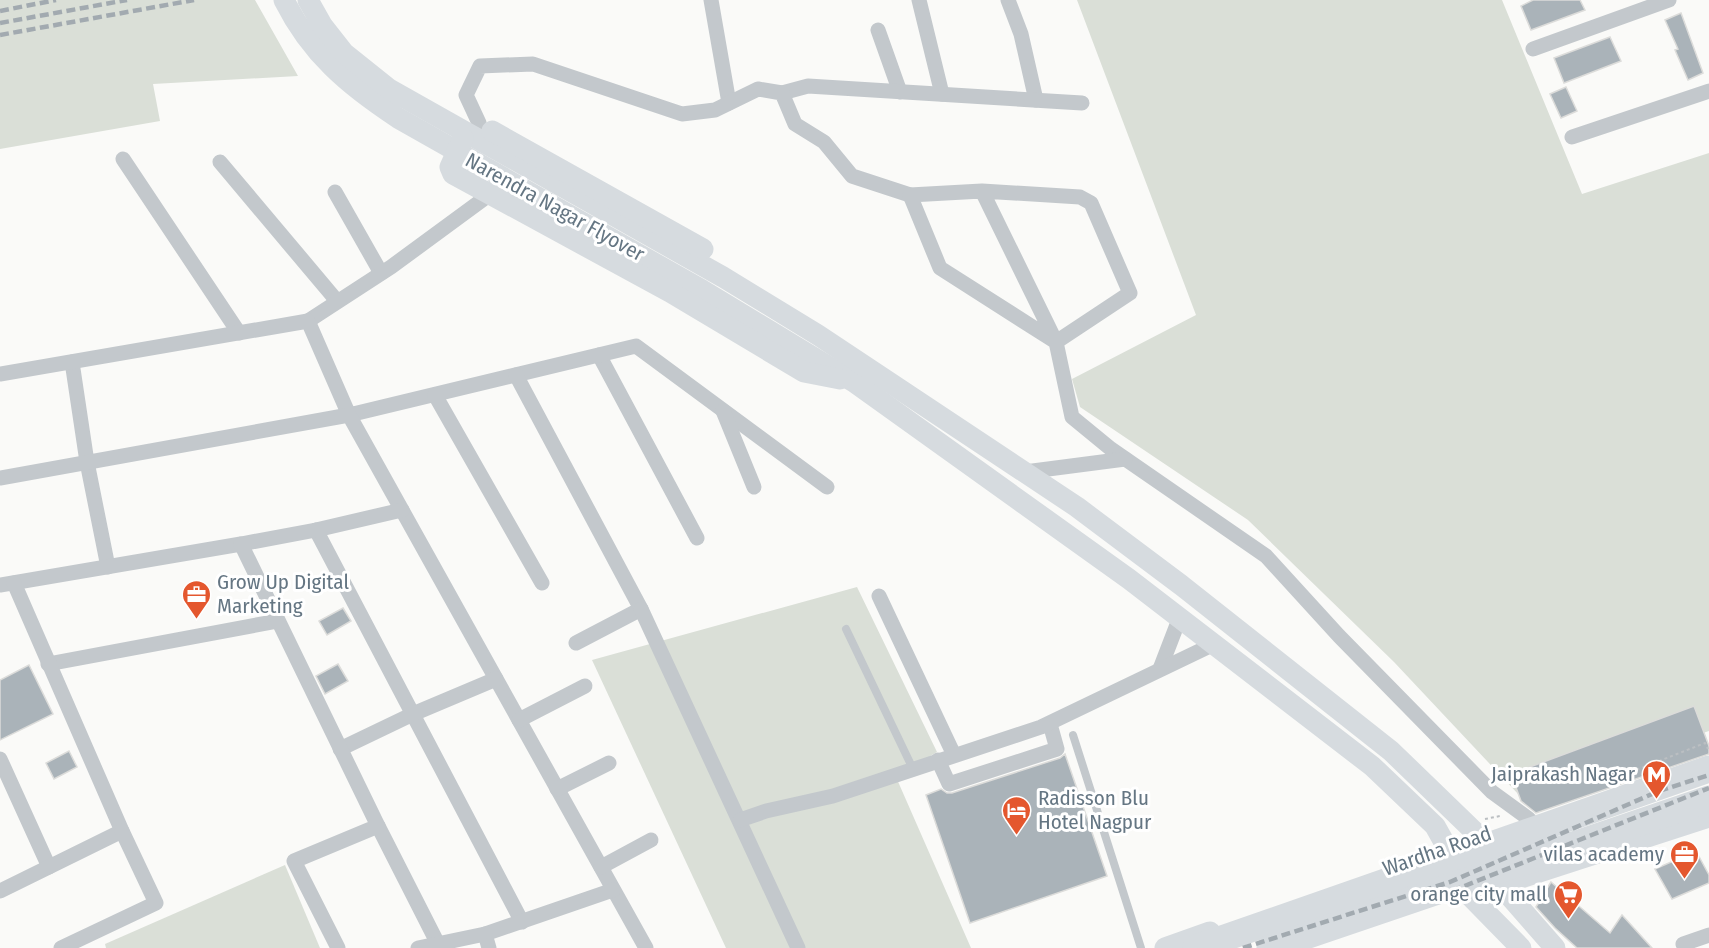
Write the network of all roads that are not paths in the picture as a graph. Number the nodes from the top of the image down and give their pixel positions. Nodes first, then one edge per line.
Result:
1 (284, 0) edge
2 (308, 0) edge
3 (711, 0) edge
4 (918, 0) edge
5 (1008, 0) edge
6 (1669, 0) edge
7 (878, 30) dead end
8 (1533, 49) dead end
9 (1709, 91) edge
10 (900, 92) junction
11 (782, 93) junction
12 (942, 94) junction
13 (1036, 100) junction
14 (729, 103) junction
15 (1082, 103) dead end
16 (478, 123) junction
17 (1572, 137) dead end
18 (123, 159) dead end
19 (220, 162) dead end
20 (982, 191) junction
21 (334, 192) dead end
22 (489, 195) junction
23 (910, 195) junction
24 (381, 273) junction
25 (337, 301) junction
26 (308, 321) junction
27 (239, 333) junction
28 (1056, 342) junction
29 (599, 355) junction
30 (854, 359) junction
31 (72, 362) junction
32 (0, 374) edge
33 (516, 375) junction
34 (854, 382) junction
35 (435, 394) junction
36 (723, 411) junction
37 (349, 415) junction
38 (1125, 459) junction
39 (87, 462) junction
40 (1025, 472) junction
41 (0, 478) edge
42 (754, 487) dead end
43 (827, 487) dead end
44 (402, 510) junction
45 (316, 530) junction
46 (698, 538) dead end
47 (242, 544) junction
48 (108, 567) junction
49 (542, 583) dead end
50 (7, 584) edge
51 (879, 596) dead end
52 (641, 609) junction
53 (1180, 617) junction
54 (278, 621) junction
55 (846, 629) dead end
56 (576, 643) dead end
57 (1214, 644) junction
58 (48, 664) junction
59 (1160, 669) junction
60 (496, 679) junction
61 (585, 686) dead end
62 (413, 714) junction
63 (519, 720) junction
64 (1050, 724) junction
65 (1073, 735) dead end
66 (340, 749) junction
67 (1709, 753) edge
68 (954, 755) junction
69 (0, 759) edge
70 (938, 760) junction
71 (609, 763) dead end
72 (913, 769) junction
73 (1709, 770) edge
74 (557, 789) junction
75 (1709, 799) edge
76 (1523, 815) junction
77 (1709, 817) edge
78 (740, 820) junction
79 (378, 826) junction
80 (1473, 830) junction
81 (122, 831) junction
82 (651, 840) dead end
83 (1447, 847) junction
84 (48, 867) junction
85 (601, 867) junction
86 (1500, 885) junction
87 (613, 890) junction
88 (0, 891) edge
89 (1469, 895) junction
90 (522, 922) junction
91 (92, 933) junction
92 (1709, 935) edge
93 (487, 941) edge
94 (438, 944) junction
95 (1683, 944) dead end
96 (61, 948) edge
97 (98, 948) edge
98 (338, 948) edge
99 (418, 948) edge
100 (646, 948) edge
101 (798, 948) edge
102 (1141, 948) edge
103 (1165, 948) edge
104 (1196, 948) edge
105 (1270, 948) edge
106 (1307, 948) edge
107 (1521, 948) edge
108 (1556, 948) edge

1 - 34 main road, Narendra Nagar Flyover
2 - 30 main road, Narendra Nagar Flyover
3 - 14 street
4 - 12 street
5 - 13 street
6 - 8 street
7 - 10 street
9 - 17 street
10 - 11 street
10 - 12 street
11 - 14 street
11 - 23 street
12 - 13 street
13 - 15 street
14 - 16 street
16 - 22 main road
16 - 30 main road
18 - 27 street
19 - 25 street
20 - 23 street
20 - 28 street
20 - 28 street
21 - 24 street
22 - 24 street
22 - 34 main road
23 - 28 street
24 - 25 street
25 - 26 street
26 - 27 street
26 - 37 street
27 - 31 street
28 - 38 street
29 - 33 street
29 - 36 street
29 - 46 street
30 - 40 main road, Narendra Nagar Flyover
31 - 32 street
31 - 39 street
33 - 35 street
33 - 52 street
34 - 53 main road, Narendra Nagar Flyover
35 - 37 street
35 - 49 street
36 - 42 street
36 - 43 street
37 - 39 street
37 - 44 street
38 - 40 street
38 - 76 street
39 - 41 street
39 - 48 street
40 - 80 main road, Narendra Nagar Flyover
44 - 45 street
44 - 60 street
45 - 47 street
45 - 62 street
47 - 48 street
47 - 54 street
48 - 50 street
50 - 58 street
51 - 68 street
52 - 56 street
52 - 78 street
53 - 57 main road, Narendra Nagar Flyover
53 - 59 street
54 - 58 street
54 - 66 street
55 - 72 lane
57 - 59 street
57 - 83 main road, Narendra Nagar Flyover
58 - 81 street
59 - 64 street
60 - 62 street
60 - 63 street
61 - 63 street
62 - 66 street
62 - 90 street
63 - 74 street
64 - 68 street
64 - 70 street
65 - 102 lane
66 - 79 street
67 - 76 main road, Wardha Road
68 - 70 street
69 - 84 street
70 - 72 street
71 - 74 street
72 - 78 street
73 - 104 highway
74 - 85 street
75 - 105 highway
76 - 80 main road, Wardha Road
77 - 86 main road
78 - 101 street
79 - 94 street
79 - 98 street
80 - 83 main road, Wardha Road
80 - 86 main road
81 - 84 street
81 - 91 street
82 - 85 street
83 - 89 main road, Narendra Nagar Flyover
83 - 103 main road, Wardha Road
84 - 88 street
85 - 87 street
86 - 89 main road
86 - 108 main road
87 - 90 street
87 - 100 street
89 - 106 main road
89 - 107 main road
90 - 93 street
91 - 96 street
91 - 97 street
92 - 95 street
93 - 94 street
94 - 99 street

